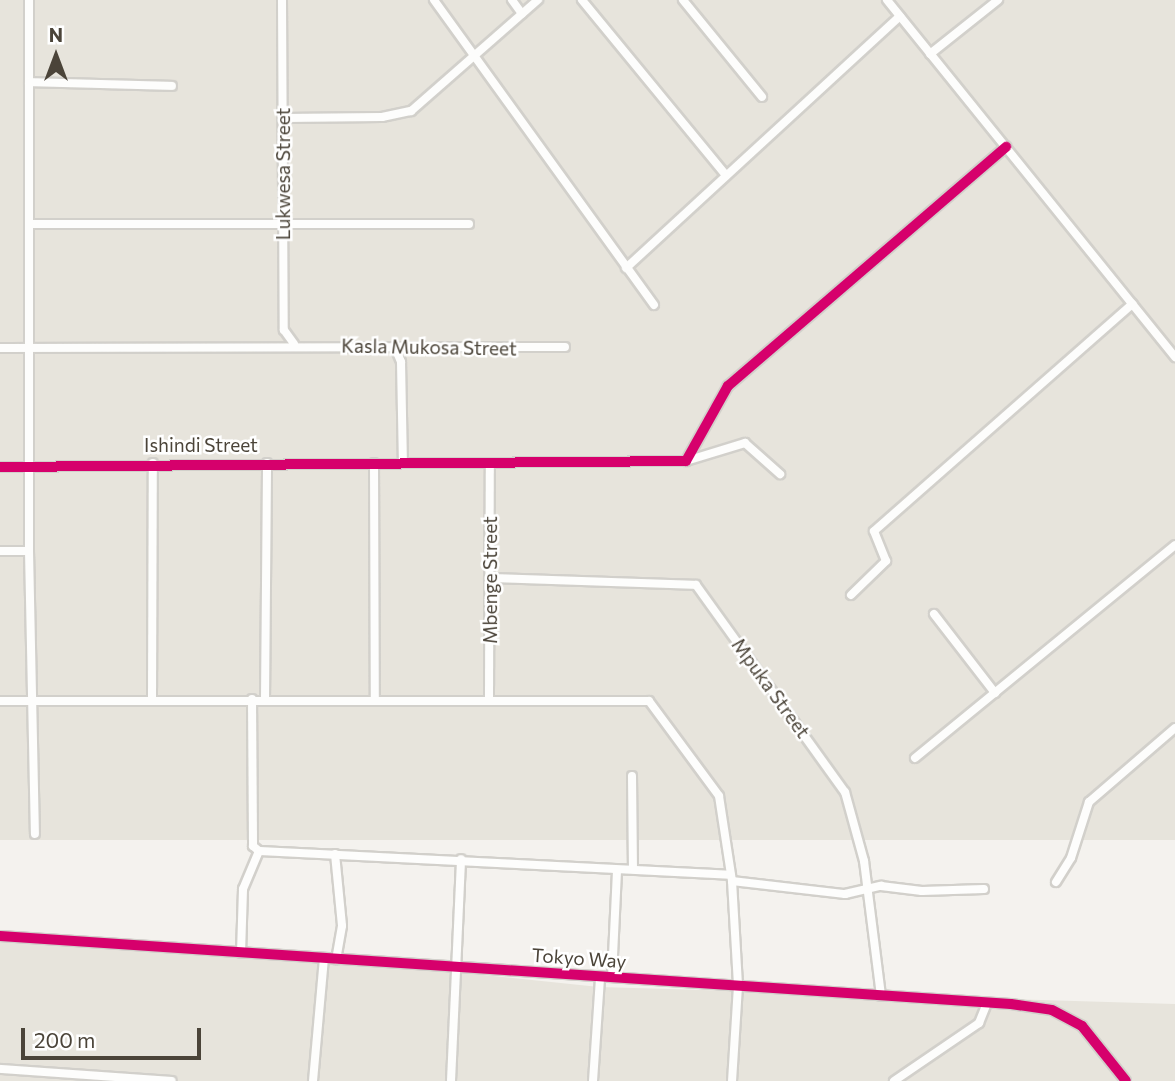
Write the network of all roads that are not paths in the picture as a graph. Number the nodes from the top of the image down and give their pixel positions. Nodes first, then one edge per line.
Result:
1 (29, 0) edge
2 (282, 0) edge
3 (434, 0) edge
4 (512, 0) edge
5 (538, 0) edge
6 (582, 0) edge
7 (683, 0) edge
8 (887, 0) edge
9 (998, 0) edge
10 (522, 14) junction
11 (900, 16) junction
12 (930, 54) junction
13 (475, 57) junction
14 (29, 82) junction
15 (172, 86) dead end
16 (762, 97) dead end
17 (284, 118) junction
18 (1006, 147) junction
19 (726, 175) junction
20 (29, 224) junction
21 (283, 224) junction
22 (469, 224) dead end
23 (626, 268) junction
24 (654, 304) dead end
25 (1132, 304) junction
26 (294, 344) junction
27 (565, 347) dead end
28 (0, 348) edge
29 (29, 348) junction
30 (396, 350) junction
31 (1175, 357) edge
32 (685, 461) junction
33 (153, 463) junction
34 (267, 463) junction
35 (374, 463) junction
36 (403, 463) junction
37 (490, 463) junction
38 (29, 466) junction
39 (0, 467) edge
40 (780, 474) dead end
41 (1175, 545) edge
42 (0, 551) edge
43 (29, 551) junction
44 (489, 578) junction
45 (851, 595) dead end
46 (934, 614) dead end
47 (995, 693) junction
48 (34, 698) junction
49 (489, 698) junction
50 (152, 699) junction
51 (252, 699) junction
52 (265, 699) junction
53 (375, 699) junction
54 (0, 701) edge
55 (1175, 728) edge
56 (915, 758) dead end
57 (632, 776) dead end
58 (35, 834) dead end
59 (259, 851) junction
60 (335, 854) junction
61 (461, 859) junction
62 (632, 867) junction
63 (617, 870) junction
64 (731, 878) junction
65 (1056, 882) dead end
66 (864, 888) junction
67 (984, 888) dead end
68 (0, 936) edge
69 (240, 953) junction
70 (324, 958) junction
71 (336, 959) junction
72 (457, 968) junction
73 (600, 977) junction
74 (612, 977) junction
75 (738, 986) junction
76 (881, 996) junction
77 (987, 1003) junction
78 (0, 1069) edge
79 (172, 1081) edge
80 (313, 1081) edge
81 (451, 1081) edge
82 (593, 1081) edge
83 (732, 1081) edge
84 (894, 1081) edge
85 (1126, 1081) edge

1 - 14 street
2 - 17 street, Lukwesa Street
3 - 13 street
4 - 10 street
5 - 10 street
6 - 19 street
7 - 16 street
8 - 11 street
9 - 12 street
10 - 13 street
11 - 12 street
11 - 19 street
12 - 18 street
13 - 17 street
13 - 23 street
14 - 15 street
14 - 20 street
17 - 21 street, Lukwesa Street
18 - 25 street
18 - 32 street
19 - 23 street
20 - 21 street
20 - 29 street
21 - 22 street
21 - 26 street, Lukwesa Street
23 - 24 street
25 - 31 street
25 - 45 street
26 - 29 street, Kasla Mukosa Street
26 - 30 street, Kasla Mukosa Street
27 - 30 street, Kasla Mukosa Street
28 - 29 street, Kasla Mukosa Street
29 - 38 street
30 - 36 street
32 - 37 street, Ishindi Street
32 - 40 street, Ishindi Street
33 - 34 street, Ishindi Street
33 - 38 street, Ishindi Street
33 - 50 street
34 - 35 street, Ishindi Street
34 - 52 street
35 - 36 street, Ishindi Street
35 - 53 street
36 - 37 street, Ishindi Street
37 - 44 street, Mbenge Street
38 - 39 street, Ishindi Street
38 - 43 street
41 - 47 street
42 - 43 street
43 - 48 street
44 - 49 street, Mbenge Street
44 - 66 street, Mpuka Street
46 - 47 street
47 - 56 street
48 - 50 street
48 - 54 street
48 - 58 street
49 - 53 street
49 - 64 street
50 - 51 street
51 - 52 street
51 - 59 street
52 - 53 street
55 - 65 street
57 - 62 street
59 - 60 street
59 - 69 street
60 - 61 street
60 - 71 street
61 - 63 street
61 - 72 street
62 - 63 street
62 - 64 street
63 - 74 street
64 - 66 street
64 - 75 street
66 - 67 street
66 - 76 street, Mpuka Street
68 - 69 street, Tokyo Way
69 - 70 street, Tokyo Way
70 - 71 street, Tokyo Way
70 - 80 street
71 - 72 street, Tokyo Way
72 - 73 street, Tokyo Way
72 - 81 street
73 - 74 street, Tokyo Way
73 - 82 street
74 - 75 street, Tokyo Way
75 - 76 street, Tokyo Way
75 - 83 street
76 - 77 street, Tokyo Way
77 - 84 street
77 - 85 street, Tokyo Way
78 - 79 street

